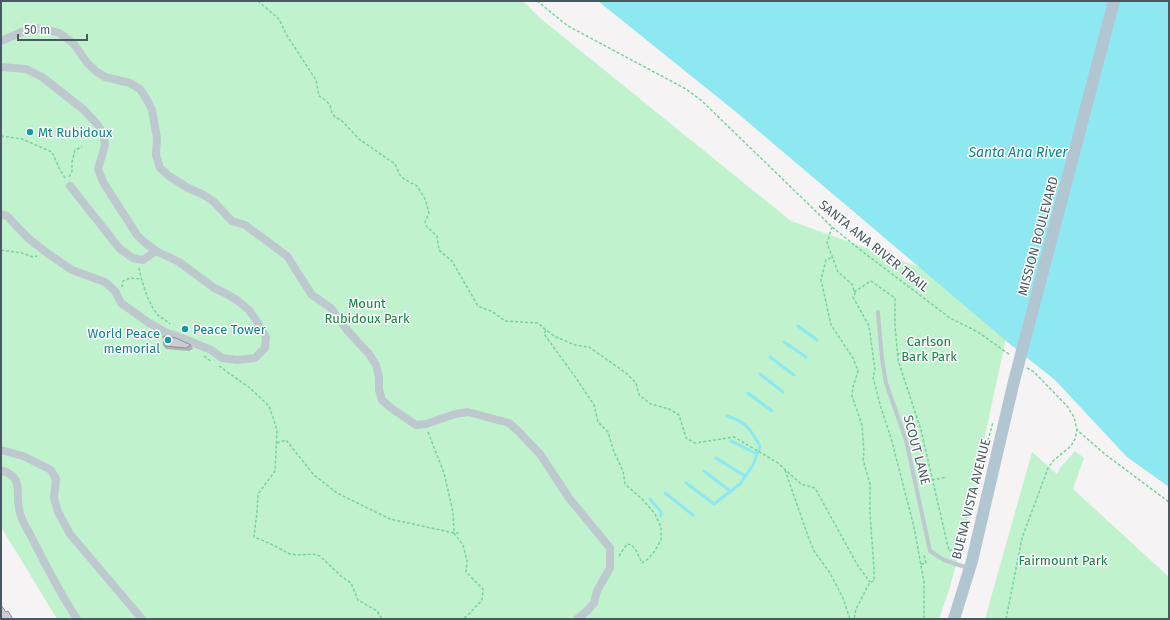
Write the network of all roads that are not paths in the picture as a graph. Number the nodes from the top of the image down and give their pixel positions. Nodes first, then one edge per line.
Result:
1 (1114, 1) edge
2 (1, 41) edge
3 (1, 67) edge
4 (69, 183) road end
5 (1, 214) edge
6 (156, 251) junction
7 (878, 312) dead end
8 (1013, 385) joint
9 (1, 450) edge
10 (1, 470) edge
11 (969, 569) junction
12 (77, 619) edge
13 (142, 619) edge
14 (577, 619) edge
15 (954, 619) edge

1 - 8 main road, MISSION BOULEVARD
2 - 14 street
3 - 6 street
4 - 6 street
5 - 6 street
7 - 11 lane, SCOUT LANE
8 - 11 main road, BUENA VISTA AVENUE
9 - 13 street
10 - 12 street
11 - 15 main road, BUENA VISTA AVENUE

